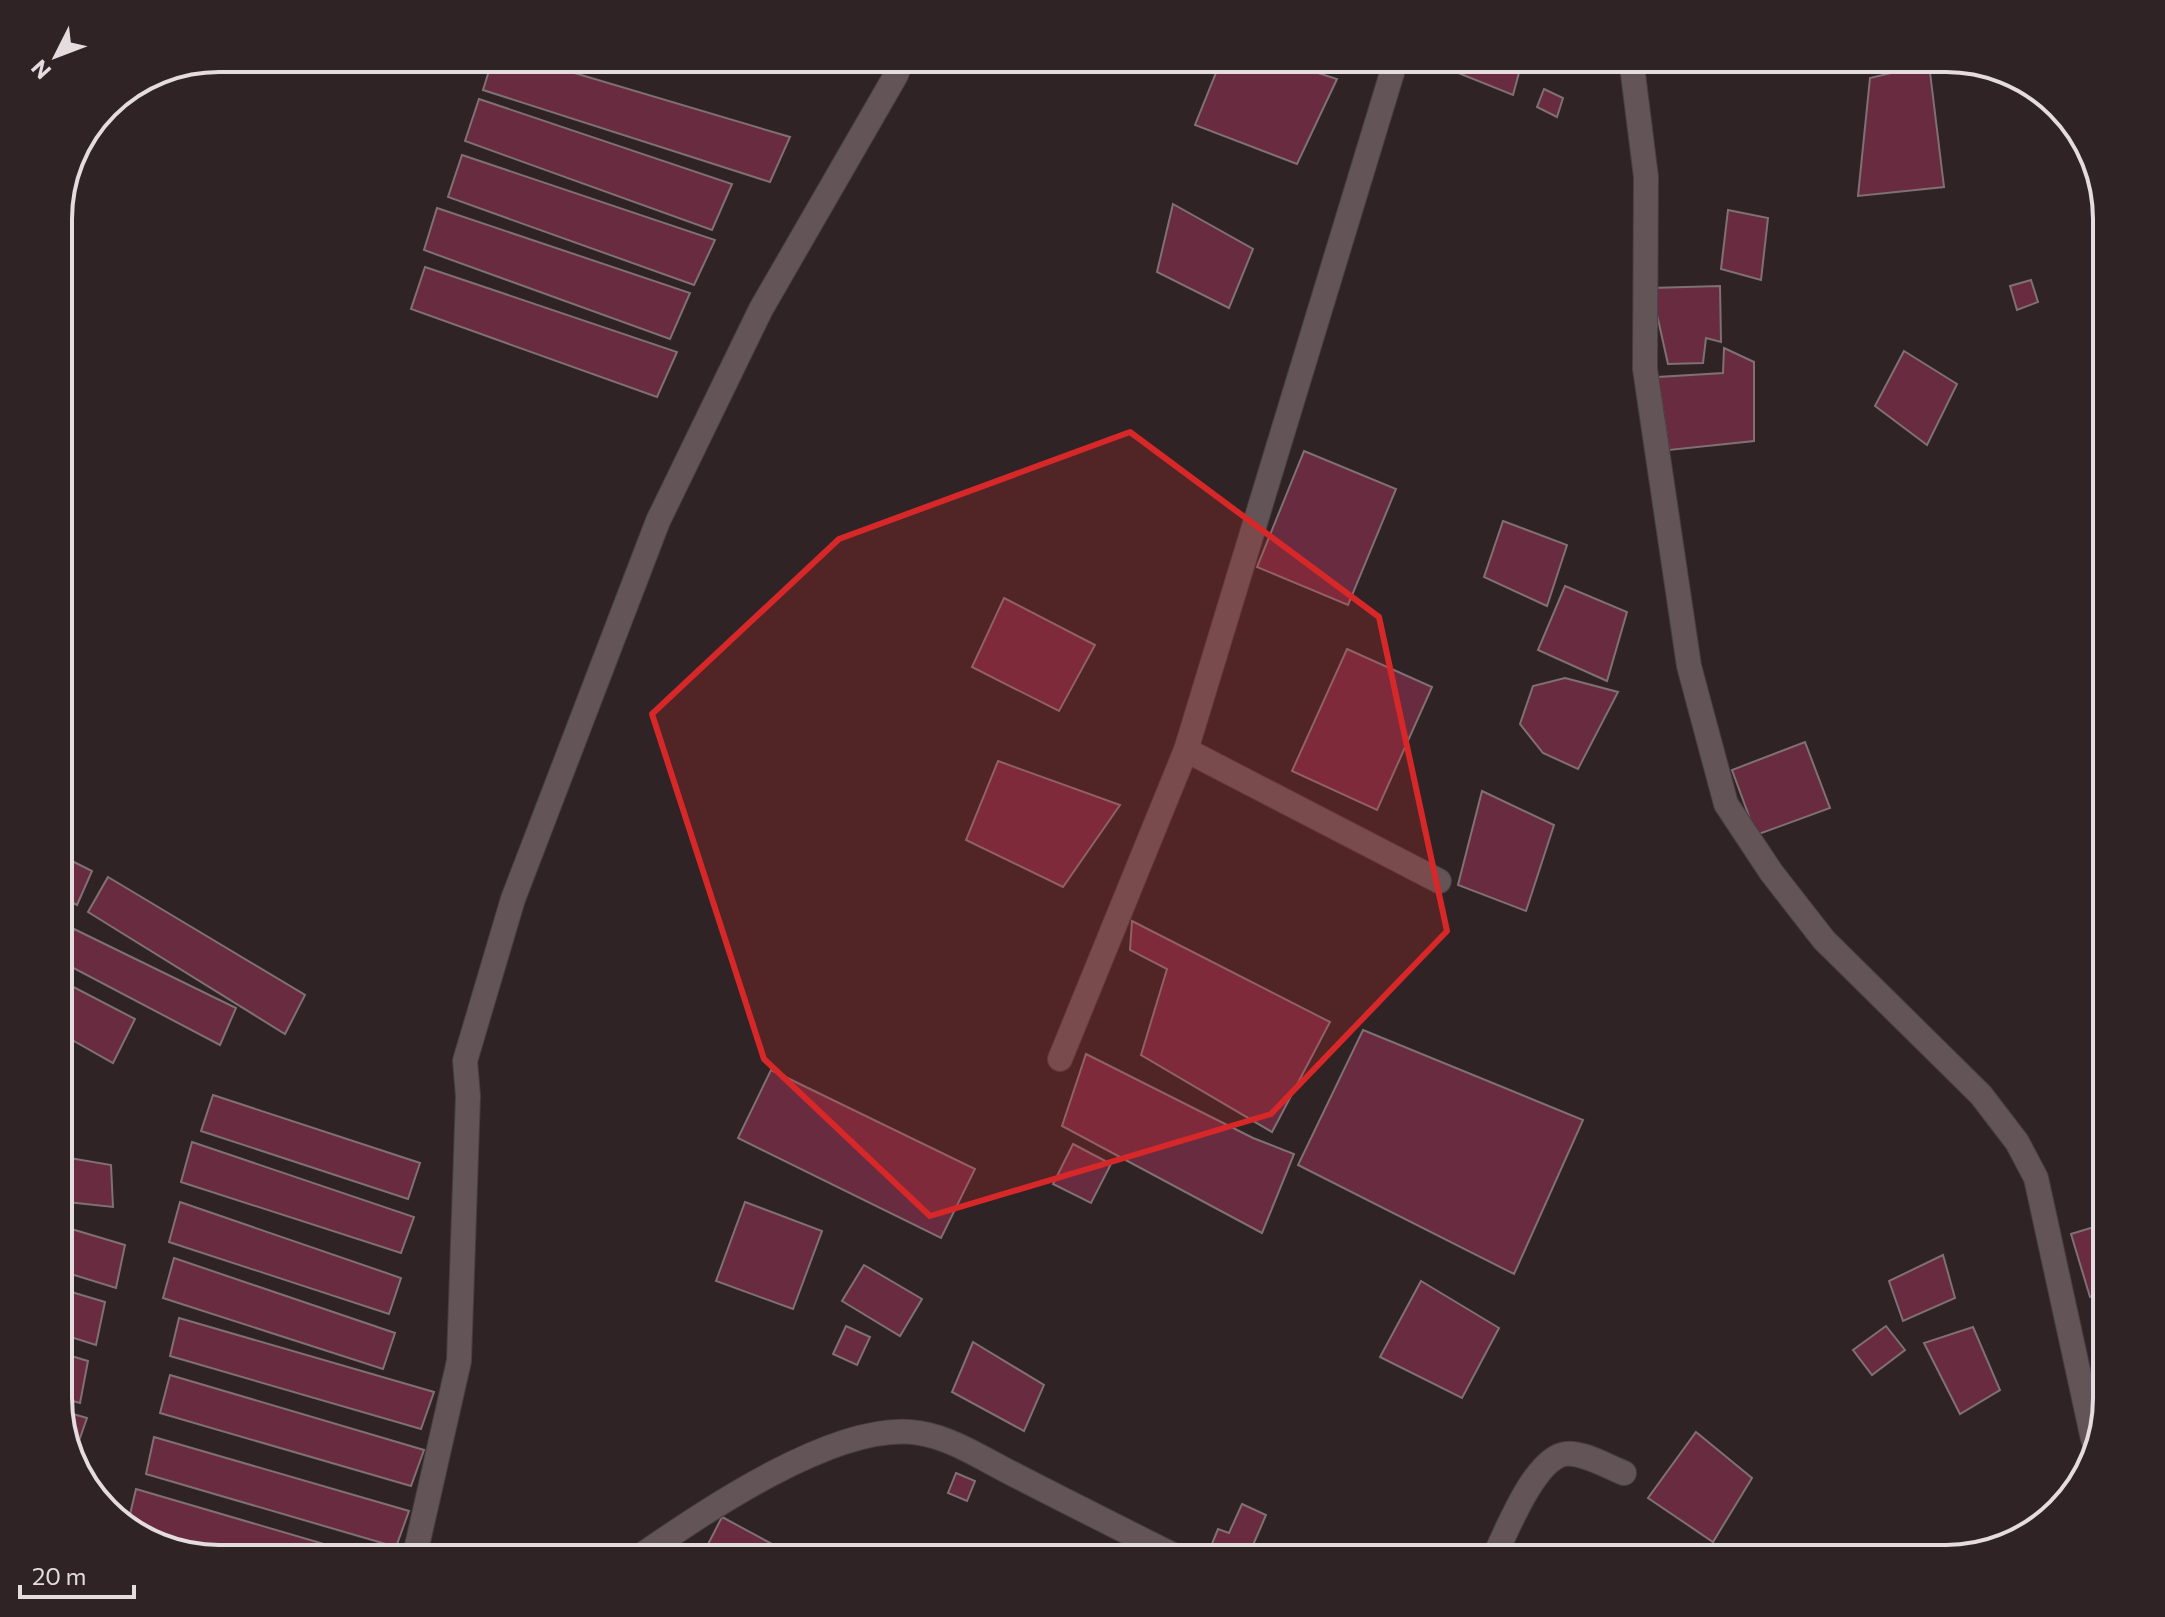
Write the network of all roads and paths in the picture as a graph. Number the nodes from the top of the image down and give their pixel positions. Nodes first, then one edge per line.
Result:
1 (897, 72) edge
2 (1633, 72) edge
3 (1392, 73) dead end
4 (1186, 750) junction
5 (1439, 881) dead end
6 (1060, 1059) dead end
7 (2090, 1426) edge
8 (1624, 1473) dead end
9 (417, 1545) edge
10 (656, 1545) edge
11 (1153, 1545) edge
12 (1500, 1545) edge

1 - 9 street
2 - 7 street
3 - 4 street
4 - 5 street
4 - 6 street
8 - 12 street
10 - 11 street

